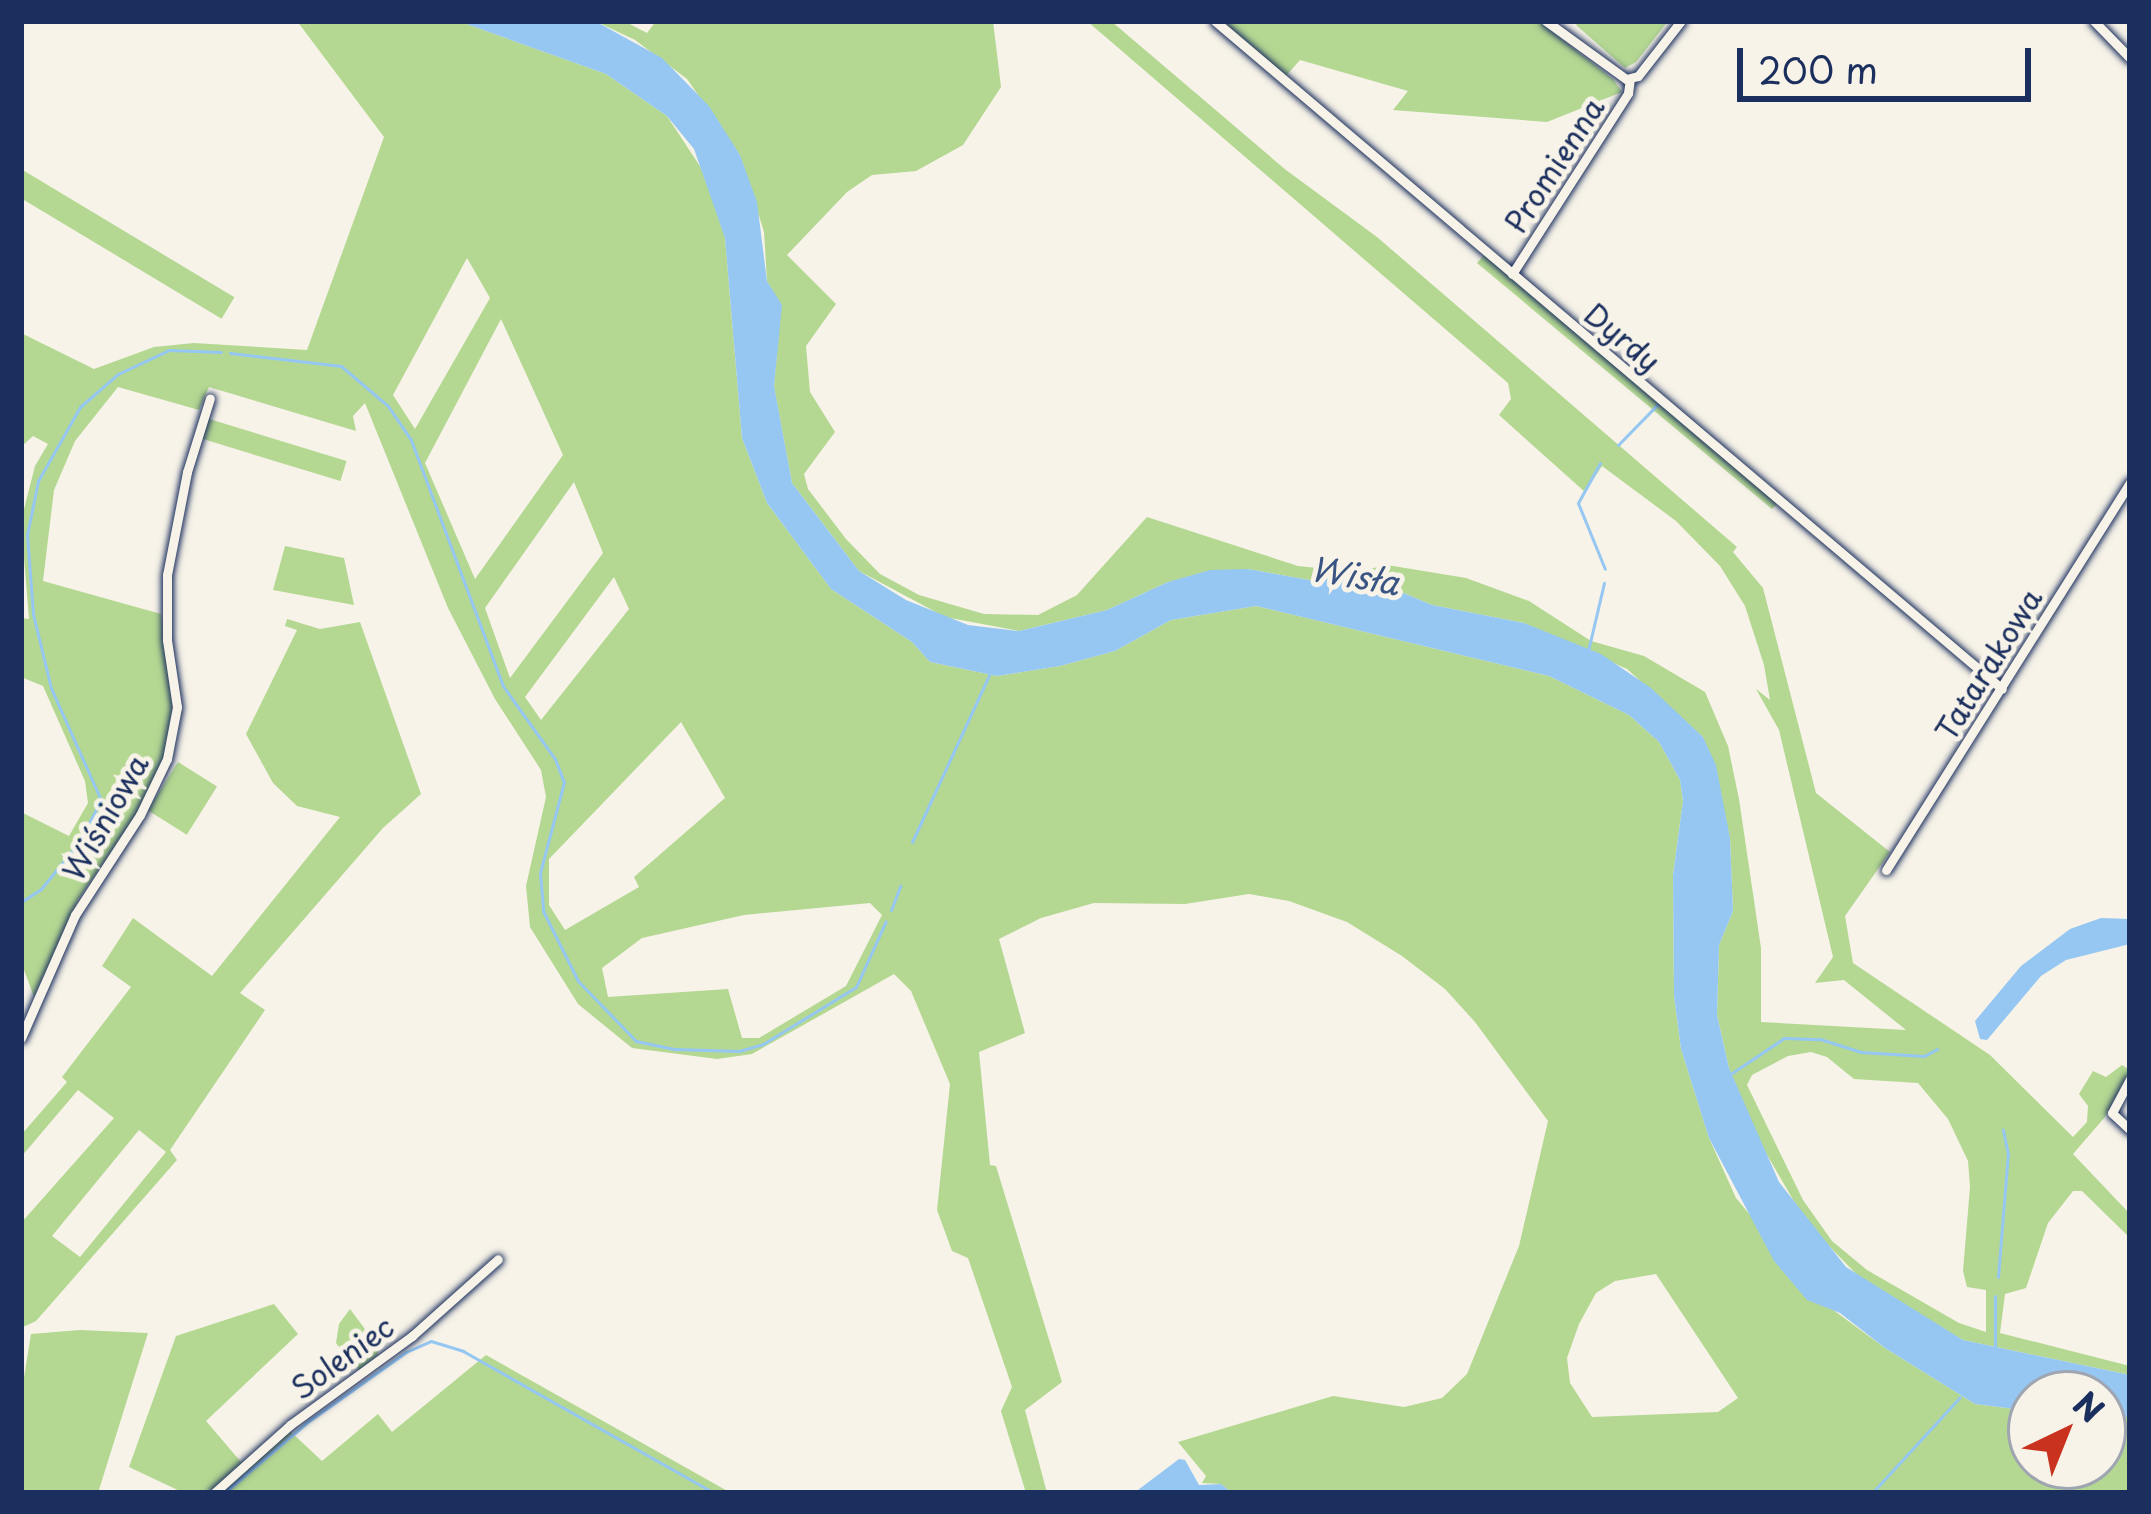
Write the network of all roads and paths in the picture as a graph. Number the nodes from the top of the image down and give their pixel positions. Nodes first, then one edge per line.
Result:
1 (1214, 21) edge
2 (1546, 21) edge
3 (1681, 21) edge
4 (2094, 21) edge
5 (2130, 58) edge
6 (1630, 80) junction
7 (1512, 274) junction
8 (210, 398) dead end
9 (2130, 482) edge
10 (2002, 689) junction
11 (1886, 870) dead end
12 (21, 1038) edge
13 (2130, 1079) edge
14 (2130, 1130) edge
15 (498, 1259) dead end
16 (214, 1493) edge

1 - 7 street, Dyrdy
2 - 6 street
3 - 6 street, Promienna
4 - 5 street
6 - 7 street, Promienna
7 - 10 street, Dyrdy
8 - 12 street, Wiśniowa
9 - 10 street, Tatarakowa
10 - 11 street, Tatarakowa
13 - 14 street
15 - 16 street, Soleniec

